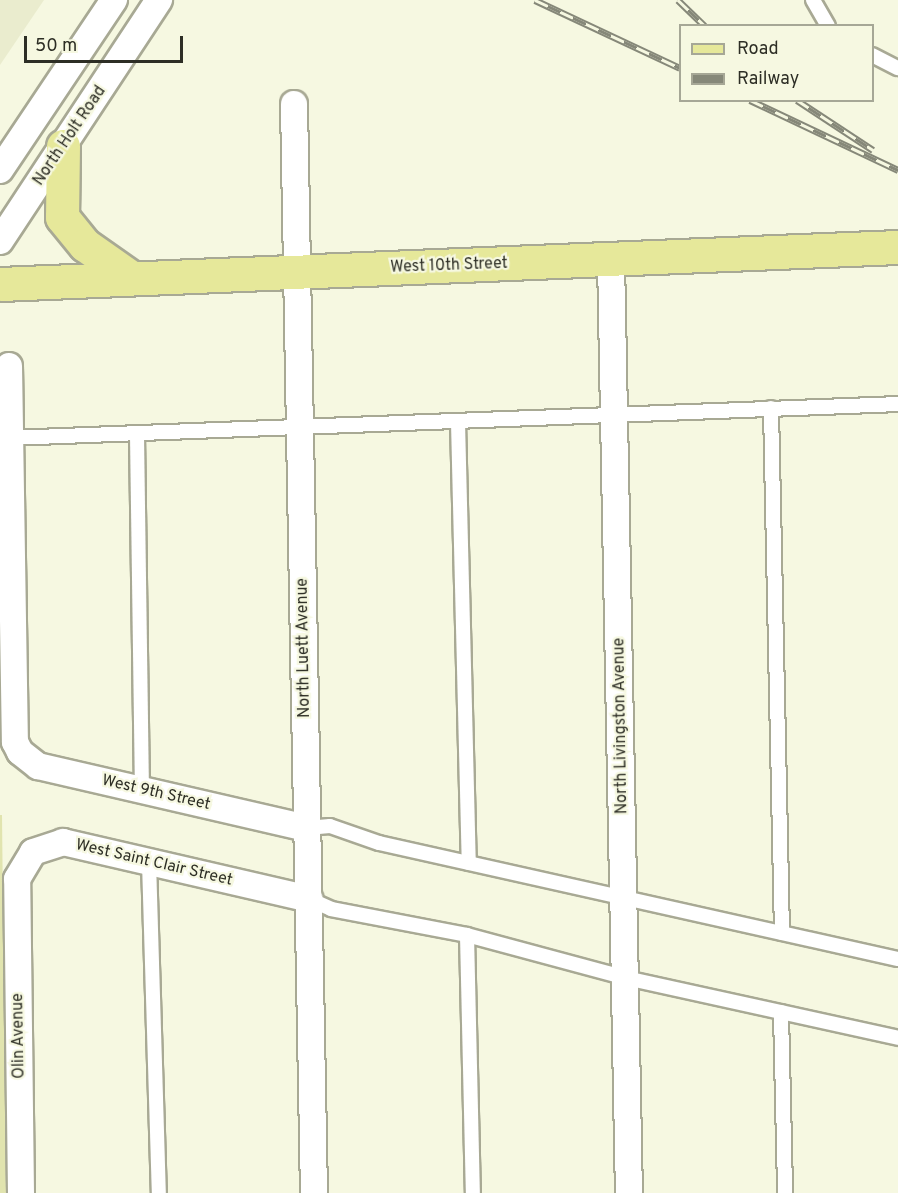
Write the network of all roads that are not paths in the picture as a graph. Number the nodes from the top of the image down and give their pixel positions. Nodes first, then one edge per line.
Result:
1 (114, 0) edge
2 (159, 0) edge
3 (813, 0) edge
4 (827, 24) edge
5 (874, 56) edge
6 (898, 68) edge
7 (294, 104) dead end
8 (63, 146) junction
9 (0, 170) edge
10 (0, 241) edge
11 (898, 247) edge
12 (611, 259) junction
13 (297, 272) junction
14 (132, 278) junction
15 (0, 284) edge
16 (9, 366) dead end
17 (898, 404) edge
18 (771, 408) junction
19 (614, 415) junction
20 (458, 422) junction
21 (300, 429) junction
22 (136, 435) junction
23 (10, 438) junction
24 (142, 789) junction
25 (307, 828) junction
26 (149, 862) junction
27 (469, 863) junction
28 (17, 879) joint
29 (624, 897) junction
30 (309, 899) junction
31 (782, 933) junction
32 (467, 935) junction
33 (898, 959) edge
34 (626, 978) junction
35 (781, 1012) junction
36 (898, 1038) edge
37 (21, 1193) edge
38 (159, 1193) edge
39 (314, 1193) edge
40 (473, 1193) edge
41 (629, 1193) edge
42 (785, 1193) edge

1 - 9 street
2 - 8 street, North Holt Road
3 - 4 lane
5 - 6 lane
7 - 13 street, North Luett Avenue
8 - 10 street, North Holt Road
8 - 14 main road
11 - 12 main road, West 10th Street
12 - 13 main road, West 10th Street
12 - 19 street, North Livingston Avenue
13 - 14 main road, West 10th Street
13 - 21 street, North Luett Avenue
14 - 15 main road, West 10th Street
16 - 23 street
17 - 18 lane
18 - 19 lane
18 - 31 lane
19 - 20 lane
19 - 29 street, North Livingston Avenue
20 - 21 lane
20 - 27 lane
21 - 22 lane
21 - 25 street, North Luett Avenue
22 - 23 lane
22 - 24 lane
23 - 24 street, West 9th Street
24 - 25 street, West 9th Street
25 - 27 lane
25 - 30 street, North Luett Avenue
26 - 28 street, West Saint Clair Street
26 - 30 street, West Saint Clair Street
26 - 38 lane
27 - 29 lane
28 - 37 street, Olin Avenue
29 - 31 lane
29 - 34 street, North Livingston Avenue
30 - 32 lane
30 - 39 street, North Luett Avenue
31 - 33 lane
32 - 34 lane
32 - 40 lane
34 - 35 lane
34 - 41 street, North Livingston Avenue
35 - 36 lane
35 - 42 lane

